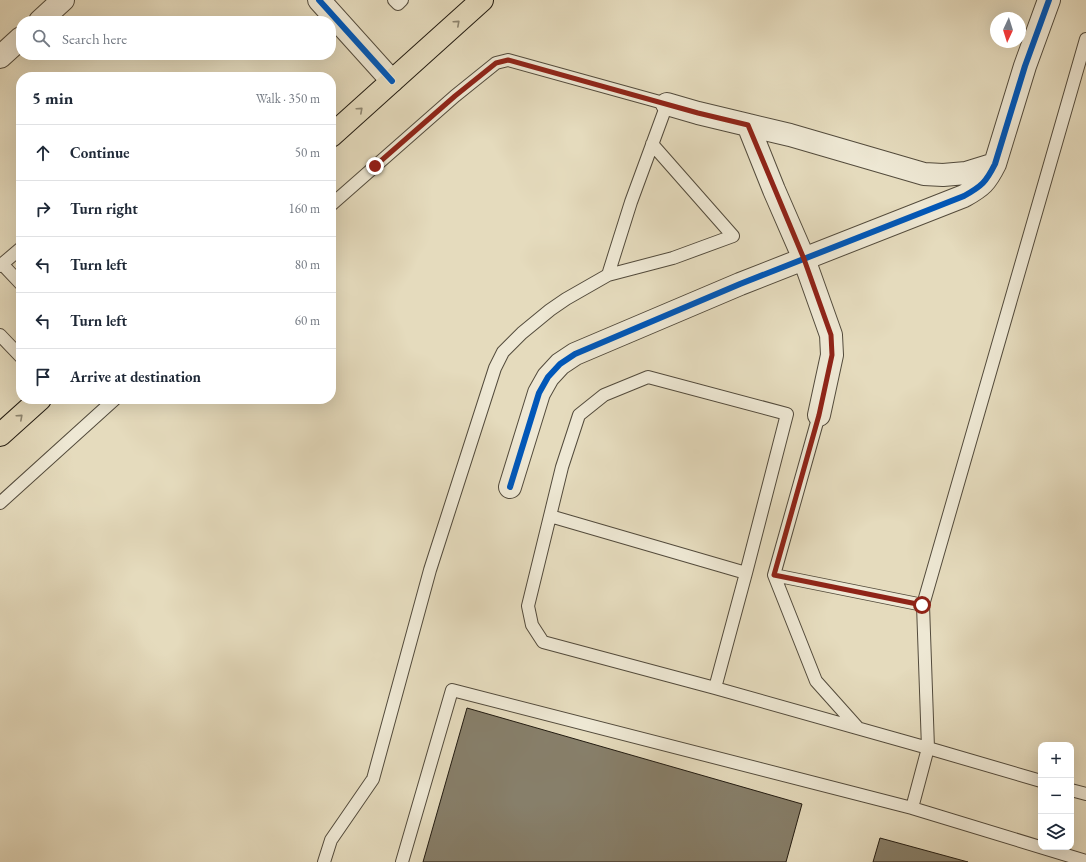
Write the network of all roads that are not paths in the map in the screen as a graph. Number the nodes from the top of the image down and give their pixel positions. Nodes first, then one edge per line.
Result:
1 (63, 0) edge
2 (394, 0) edge
3 (402, 0) edge
4 (482, 0) edge
5 (1049, 0) edge
6 (322, 1) edge
7 (45, 16) edge
8 (335, 16) edge
9 (336, 17) edge
10 (1086, 39) edge
11 (16, 43) edge
12 (0, 57) edge
13 (392, 81) junction
14 (667, 104) junction
15 (748, 125) junction
16 (336, 131) edge
17 (652, 144) junction
18 (995, 164) junction
19 (336, 201) edge
20 (16, 252) edge
21 (804, 259) junction
22 (1, 265) edge
23 (608, 274) junction
24 (16, 279) edge
25 (0, 335) edge
26 (16, 352) edge
27 (34, 404) edge
28 (109, 404) edge
29 (819, 415) joint
30 (0, 435) edge
31 (510, 487) dead end
32 (0, 503) edge
33 (550, 516) junction
34 (746, 573) junction
35 (774, 575) junction
36 (922, 605) junction
37 (715, 688) junction
38 (858, 728) junction
39 (928, 748) junction
40 (1038, 780) edge
41 (1074, 791) edge
42 (1086, 794) edge
43 (912, 808) junction
44 (324, 862) edge
45 (402, 862) edge
46 (1086, 862) edge

1 - 7 street
2 - 3 lane
13 -> 4 main road
5 - 18 street
6 - 8 street
9 - 13 street
10 - 36 lane
11 - 12 street
16 -> 13 main road
14 - 15 street
14 - 17 lane
14 - 19 lane
15 - 18 street
15 - 21 street
17 - 23 lane
17 - 23 lane
18 - 21 street
20 - 22 lane
21 - 29 street
21 - 31 street
22 - 24 lane
23 - 44 lane
25 - 26 lane
30 -> 27 main road
28 - 32 lane
29 - 35 lane
33 - 34 lane
33 - 34 lane
33 - 37 lane
34 - 37 lane
35 - 36 lane
35 - 38 lane
36 - 39 lane
37 - 38 lane
38 - 39 lane
39 - 40 lane
39 - 43 lane
41 - 42 lane
43 - 45 lane
43 - 46 lane

